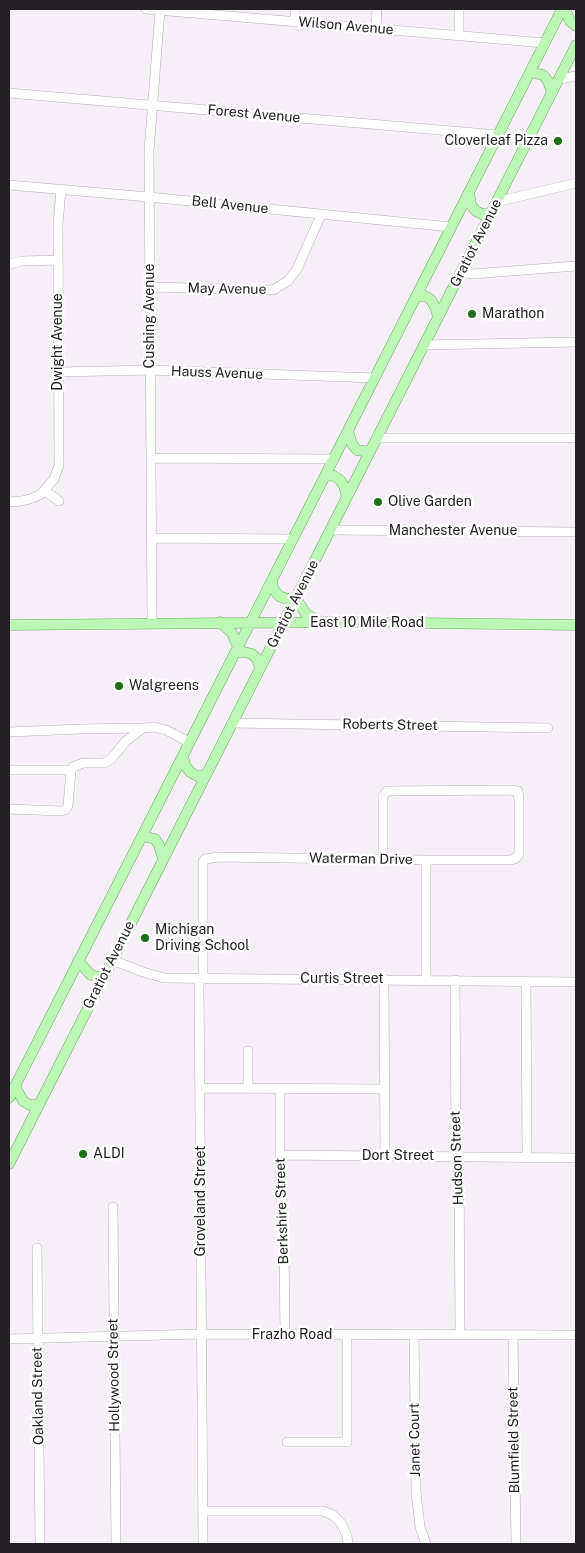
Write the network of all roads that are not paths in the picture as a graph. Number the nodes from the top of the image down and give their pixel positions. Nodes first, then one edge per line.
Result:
1 (146, 9) edge
2 (295, 9) edge
3 (377, 9) edge
4 (459, 9) edge
5 (564, 9) edge
6 (160, 10) junction
7 (201, 11) edge
8 (295, 22) junction
9 (576, 26) edge
10 (376, 28) junction
11 (459, 36) junction
12 (545, 43) junction
13 (576, 45) edge
14 (530, 72) junction
15 (576, 76) edge
16 (559, 78) junction
17 (552, 92) junction
18 (9, 93) edge
19 (153, 105) junction
20 (498, 135) junction
21 (576, 183) edge
22 (9, 185) edge
23 (61, 189) junction
24 (469, 193) junction
25 (149, 197) junction
26 (496, 202) junction
27 (490, 214) junction
28 (321, 215) junction
29 (452, 227) junction
30 (58, 260) junction
31 (9, 264) edge
32 (576, 266) edge
33 (461, 272) junction
34 (150, 288) junction
35 (417, 296) junction
36 (438, 317) junction
37 (576, 342) edge
38 (424, 345) junction
39 (150, 370) junction
40 (59, 372) junction
41 (375, 378) junction
42 (348, 431) junction
43 (377, 438) junction
44 (576, 438) edge
45 (370, 452) junction
46 (151, 458) junction
47 (334, 459) junction
48 (326, 475) junction
49 (45, 490) junction
50 (347, 496) junction
51 (58, 501) dead end
52 (9, 502) edge
53 (330, 530) junction
54 (576, 532) edge
55 (152, 538) junction
56 (293, 540) junction
57 (272, 581) junction
58 (296, 598) junction
59 (220, 622) junction
60 (251, 622) junction
61 (284, 622) junction
62 (152, 623) junction
63 (322, 623) junction
64 (9, 625) edge
65 (576, 625) edge
66 (237, 649) junction
67 (260, 669) junction
68 (232, 723) junction
69 (143, 728) junction
70 (548, 728) dead end
71 (9, 732) edge
72 (189, 742) junction
73 (183, 755) junction
74 (9, 770) edge
75 (71, 770) junction
76 (205, 776) junction
77 (9, 809) edge
78 (142, 836) junction
79 (163, 858) junction
80 (205, 859) joint
81 (383, 859) junction
82 (426, 860) junction
83 (112, 960) junction
84 (78, 961) junction
85 (102, 978) junction
86 (203, 978) junction
87 (384, 979) junction
88 (426, 979) junction
89 (455, 980) junction
90 (526, 981) junction
91 (576, 982) edge
92 (248, 1051) dead end
93 (15, 1086) junction
94 (200, 1088) junction
95 (248, 1088) junction
96 (280, 1088) junction
97 (385, 1089) junction
98 (9, 1098) edge
99 (38, 1105) junction
100 (280, 1155) junction
101 (385, 1156) junction
102 (10, 1157) edge
103 (459, 1157) junction
104 (527, 1157) junction
105 (576, 1158) edge
106 (113, 1206) dead end
107 (37, 1248) dead end
108 (202, 1334) junction
109 (285, 1334) junction
110 (347, 1335) junction
111 (414, 1335) junction
112 (460, 1335) junction
113 (513, 1335) junction
114 (114, 1336) junction
115 (576, 1336) edge
116 (37, 1338) junction
117 (9, 1339) edge
118 (287, 1442) dead end
119 (203, 1511) junction
120 (40, 1544) edge
121 (116, 1544) edge
122 (203, 1544) edge
123 (348, 1544) edge
124 (426, 1544) edge
125 (516, 1544) edge

1 - 6 street, Wilson Avenue
2 - 8 street
3 - 10 street
4 - 11 street
5 - 9 main road
5 - 12 main road, Gratiot Avenue
6 - 7 street, Wilson Avenue
6 - 19 street, Cushing Avenue
7 - 8 street, Wilson Avenue
8 - 10 street, Wilson Avenue
10 - 11 street, Wilson Avenue
11 - 12 street, Wilson Avenue
12 - 14 main road, Gratiot Avenue
13 - 16 main road, Gratiot Avenue
14 - 17 main road
14 - 20 main road, Gratiot Avenue
15 - 16 street
16 - 17 main road, Gratiot Avenue
17 - 26 main road, Gratiot Avenue
18 - 19 street, Forest Avenue
19 - 20 street, Forest Avenue
19 - 25 street, Cushing Avenue
20 - 24 main road, Gratiot Avenue
21 - 26 street
22 - 23 street, Bell Avenue
23 - 25 street, Bell Avenue
23 - 30 street, Dwight Avenue
24 - 27 main road
24 - 29 main road, Gratiot Avenue
25 - 28 street, Bell Avenue
25 - 34 street, Cushing Avenue
26 - 27 main road, Gratiot Avenue
27 - 33 main road, Gratiot Avenue
28 - 29 street, Bell Avenue
28 - 34 street, May Avenue
29 - 35 main road, Gratiot Avenue
30 - 31 street
30 - 40 street, Dwight Avenue
32 - 33 street
33 - 36 main road, Gratiot Avenue
34 - 39 street, Cushing Avenue
35 - 36 main road
35 - 41 main road, Gratiot Avenue
36 - 38 main road, Gratiot Avenue
37 - 38 street
38 - 43 main road, Gratiot Avenue
39 - 40 street, Hauss Avenue
39 - 41 street, Hauss Avenue
39 - 46 street, Cushing Avenue
40 - 49 street, Dwight Avenue
41 - 42 main road, Gratiot Avenue
42 - 45 main road
42 - 47 main road, Gratiot Avenue
43 - 44 street
43 - 45 main road, Gratiot Avenue
45 - 50 main road, Gratiot Avenue
46 - 47 street
46 - 55 street, Cushing Avenue
47 - 48 main road, Gratiot Avenue
48 - 50 main road
48 - 56 main road, Gratiot Avenue
49 - 51 street
49 - 52 street
50 - 53 main road, Gratiot Avenue
53 - 54 street, Manchester Avenue
53 - 58 main road, Gratiot Avenue
55 - 56 street
55 - 62 street, Cushing Avenue
56 - 57 main road, Gratiot Avenue
57 - 58 main road
57 - 60 main road, Gratiot Avenue
58 - 61 main road, Gratiot Avenue
58 - 63 main road
59 - 60 main road, East 10 Mile Road
59 - 62 main road, East 10 Mile Road
59 - 66 main road
60 - 61 main road, East 10 Mile Road
60 - 66 main road, Gratiot Avenue
61 - 63 main road, East 10 Mile Road
61 - 67 main road, Gratiot Avenue
62 - 64 main road, East 10 Mile Road
63 - 65 main road, East 10 Mile Road
66 - 67 main road
66 - 72 main road, Gratiot Avenue
67 - 68 main road, Gratiot Avenue
68 - 70 street, Roberts Street
68 - 76 main road, Gratiot Avenue
69 - 71 street
69 - 72 street
69 - 75 street
72 - 73 main road, Gratiot Avenue
73 - 76 main road
73 - 78 main road, Gratiot Avenue
74 - 75 street
75 - 77 street
76 - 79 main road, Gratiot Avenue
78 - 79 main road
78 - 84 main road, Gratiot Avenue
79 - 83 main road, Gratiot Avenue
80 - 81 street, Waterman Drive
80 - 86 street, Groveland Street
81 - 82 street, Waterman Drive
81 - 82 street, Waterman Drive
82 - 88 street
83 - 85 main road, Gratiot Avenue
83 - 86 street, Curtis Street
84 - 85 main road
84 - 93 main road, Gratiot Avenue
85 - 99 main road, Gratiot Avenue
86 - 87 street, Curtis Street
86 - 94 street, Groveland Street
87 - 88 street, Curtis Street
87 - 97 street
88 - 89 street, Curtis Street
89 - 90 street, Curtis Street
89 - 103 street, Hudson Street
90 - 91 street, Curtis Street
90 - 104 street
92 - 95 street
93 - 98 main road, Gratiot Avenue
93 - 99 main road
94 - 95 street
94 - 108 street, Groveland Street
95 - 96 street
96 - 97 street
96 - 100 street, Berkshire Street
97 - 101 street
99 - 102 main road, Gratiot Avenue
100 - 101 street, Dort Street
100 - 109 street, Berkshire Street
101 - 103 street, Dort Street
103 - 104 street, Dort Street
103 - 112 street, Hudson Street
104 - 105 street, Dort Street
106 - 114 street, Hollywood Street
107 - 116 street, Oakland Street
108 - 109 street, Frazho Road
108 - 114 street, Frazho Road
108 - 119 street, Groveland Street
109 - 110 street, Frazho Road
110 - 111 street, Frazho Road
110 - 118 street
111 - 112 street, Frazho Road
111 - 124 street, Janet Court
112 - 113 street, Frazho Road
113 - 115 street, Frazho Road
113 - 125 street, Blumfield Street
114 - 116 street, Frazho Road
114 - 121 street, Hollywood Street
116 - 117 street, Frazho Road
116 - 120 street, Oakland Street
119 - 122 street, Groveland Street
119 - 123 street

